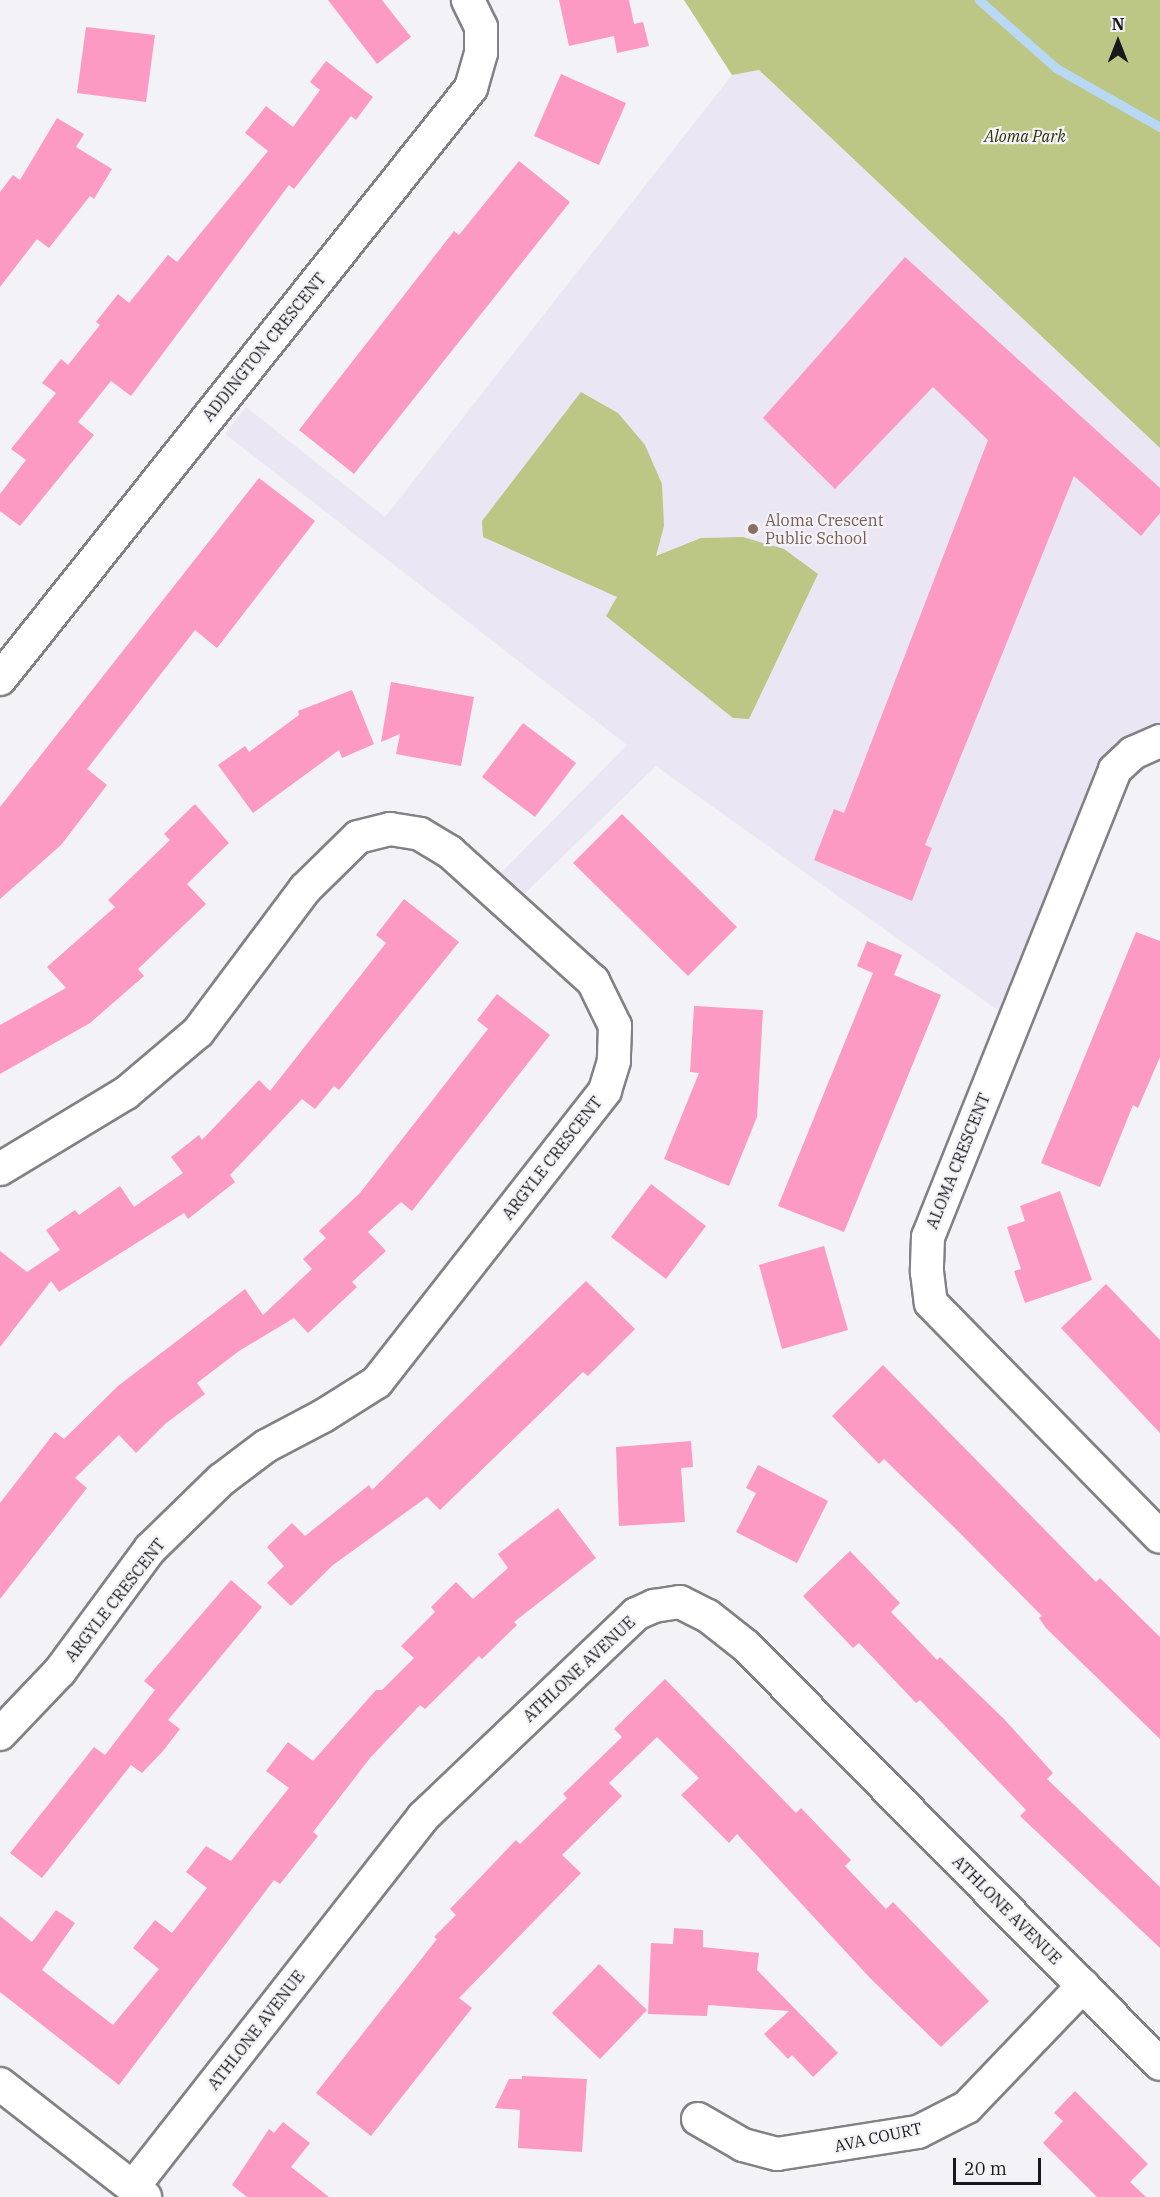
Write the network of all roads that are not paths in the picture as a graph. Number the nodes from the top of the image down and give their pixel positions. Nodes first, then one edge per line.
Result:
1 (468, 0) edge
2 (0, 679) edge
3 (1160, 741) edge
4 (0, 1168) edge
5 (1160, 1537) edge
6 (0, 1734) edge
7 (1083, 1986) junction
8 (1160, 2064) edge
9 (0, 2084) edge
10 (698, 2118) dead end
11 (139, 2192) edge

1 - 2 street, ADDINGTON CRESCENT
3 - 5 street, ALOMA CRESCENT
4 - 6 street, ARGYLE CRESCENT
7 - 8 street, ATHLONE AVENUE
7 - 10 street, AVA COURT
7 - 11 street, ATHLONE AVENUE
9 - 11 street

